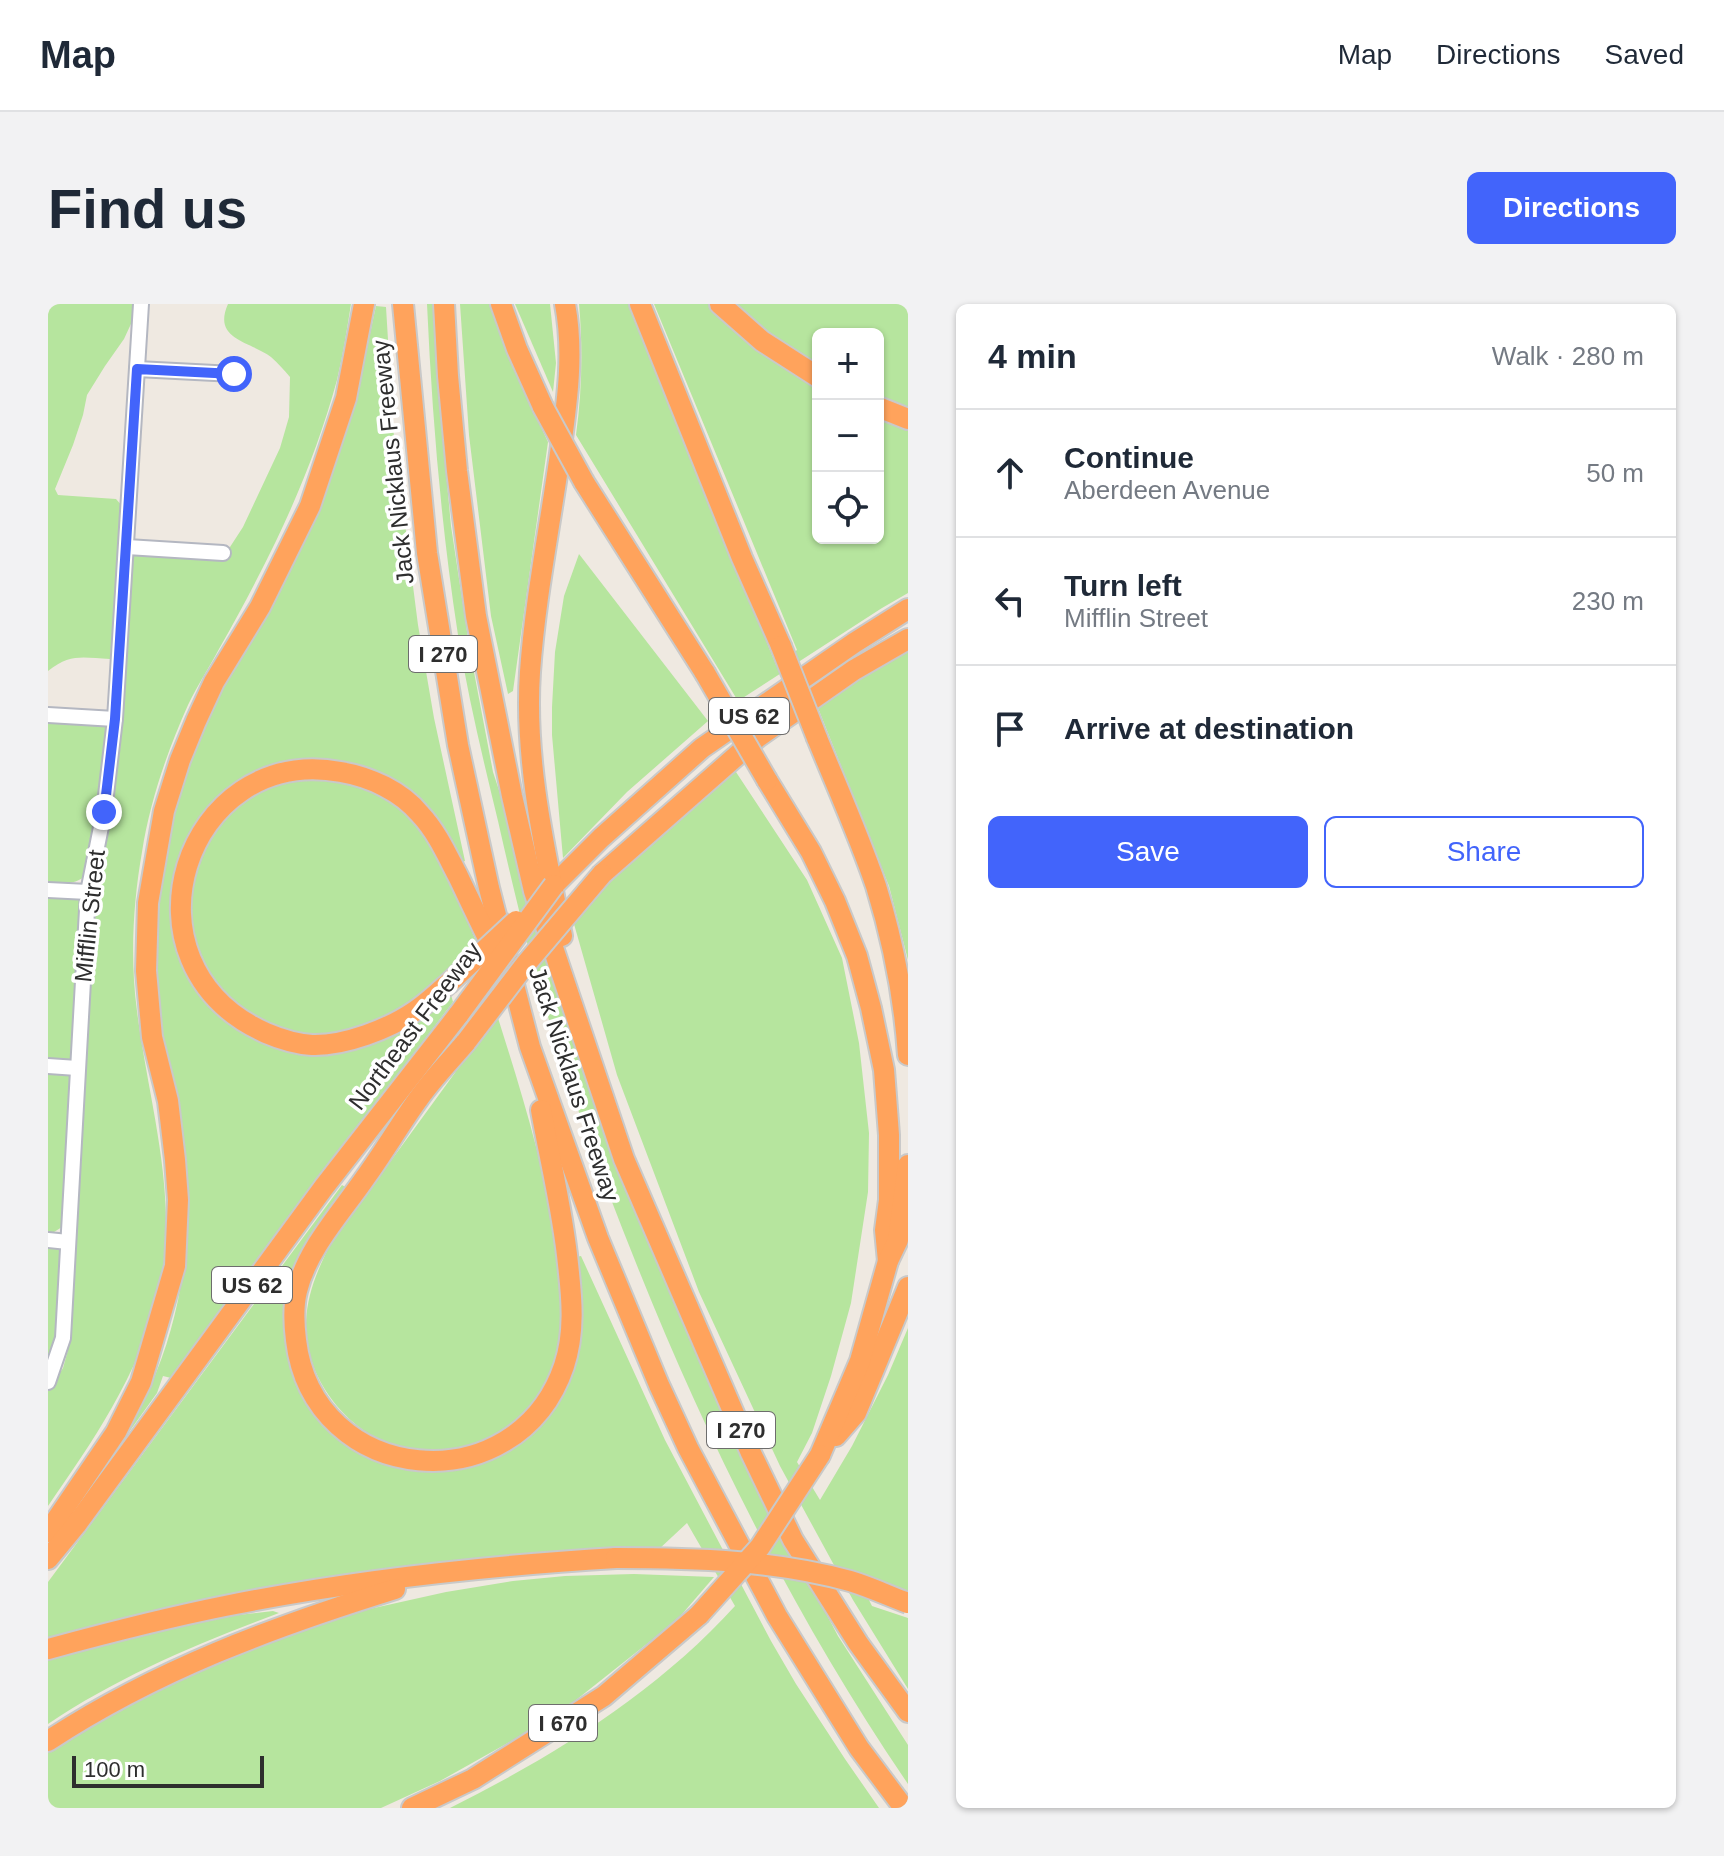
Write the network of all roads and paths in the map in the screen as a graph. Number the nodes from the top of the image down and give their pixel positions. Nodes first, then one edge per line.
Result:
1 (141, 304) edge
2 (364, 304) edge
3 (403, 304) edge
4 (444, 304) edge
5 (501, 304) edge
6 (565, 304) edge
7 (640, 304) edge
8 (720, 304) edge
9 (137, 369) junction
10 (812, 373) edge
11 (234, 374) dead end
12 (884, 409) edge
13 (908, 419) edge
14 (127, 547) junction
15 (223, 553) dead end
16 (908, 609) edge
17 (908, 639) edge
18 (48, 715) edge
19 (115, 719) junction
20 (554, 885) junction
21 (48, 890) edge
22 (88, 892) junction
23 (566, 984) junction
24 (517, 998) junction
25 (530, 1047) junction
26 (908, 1055) edge
27 (48, 1066) edge
28 (77, 1068) junction
29 (908, 1165) edge
30 (48, 1240) edge
31 (68, 1242) junction
32 (888, 1261) junction
33 (908, 1287) edge
34 (48, 1382) edge
35 (820, 1455) junction
36 (48, 1532) edge
37 (48, 1559) edge
38 (445, 1573) junction
39 (908, 1603) edge
40 (48, 1649) edge
41 (908, 1712) edge
42 (48, 1741) edge
43 (412, 1808) edge
44 (904, 1808) edge

1 - 9 street, Mifflin Street
2 - 36 highway
3 - 24 highway, Jack Nicklaus Freeway / I 270
4 - 23 highway, Jack Nicklaus Freeway / I 270
5 - 32 highway, bridge
6 - 23 highway
7 - 26 highway, bridge
8 - 10 highway
9 - 11 street
9 - 14 street, Mifflin Street
12 - 13 highway
14 - 15 street
14 - 19 street, Mifflin Street
16 - 20 highway, Northeast Freeway / US 62
17 - 25 highway, bridge
18 - 19 street
19 - 22 street, Mifflin Street
20 - 24 highway, bridge
20 - 37 highway, Northeast Freeway / US 62, bridge
21 - 22 street
22 - 28 street, Mifflin Street
23 - 41 highway, Jack Nicklaus Freeway / I 270
24 - 25 highway, Jack Nicklaus Freeway / I 270
25 - 44 highway, Jack Nicklaus Freeway / I 270
27 - 28 street
28 - 31 street, Mifflin Street
29 - 32 highway
30 - 31 street
31 - 34 street, Mifflin Street
32 - 35 highway
33 - 35 highway
35 - 43 highway, I 670, bridge
38 - 39 highway, bridge
38 - 40 highway
38 - 42 highway

